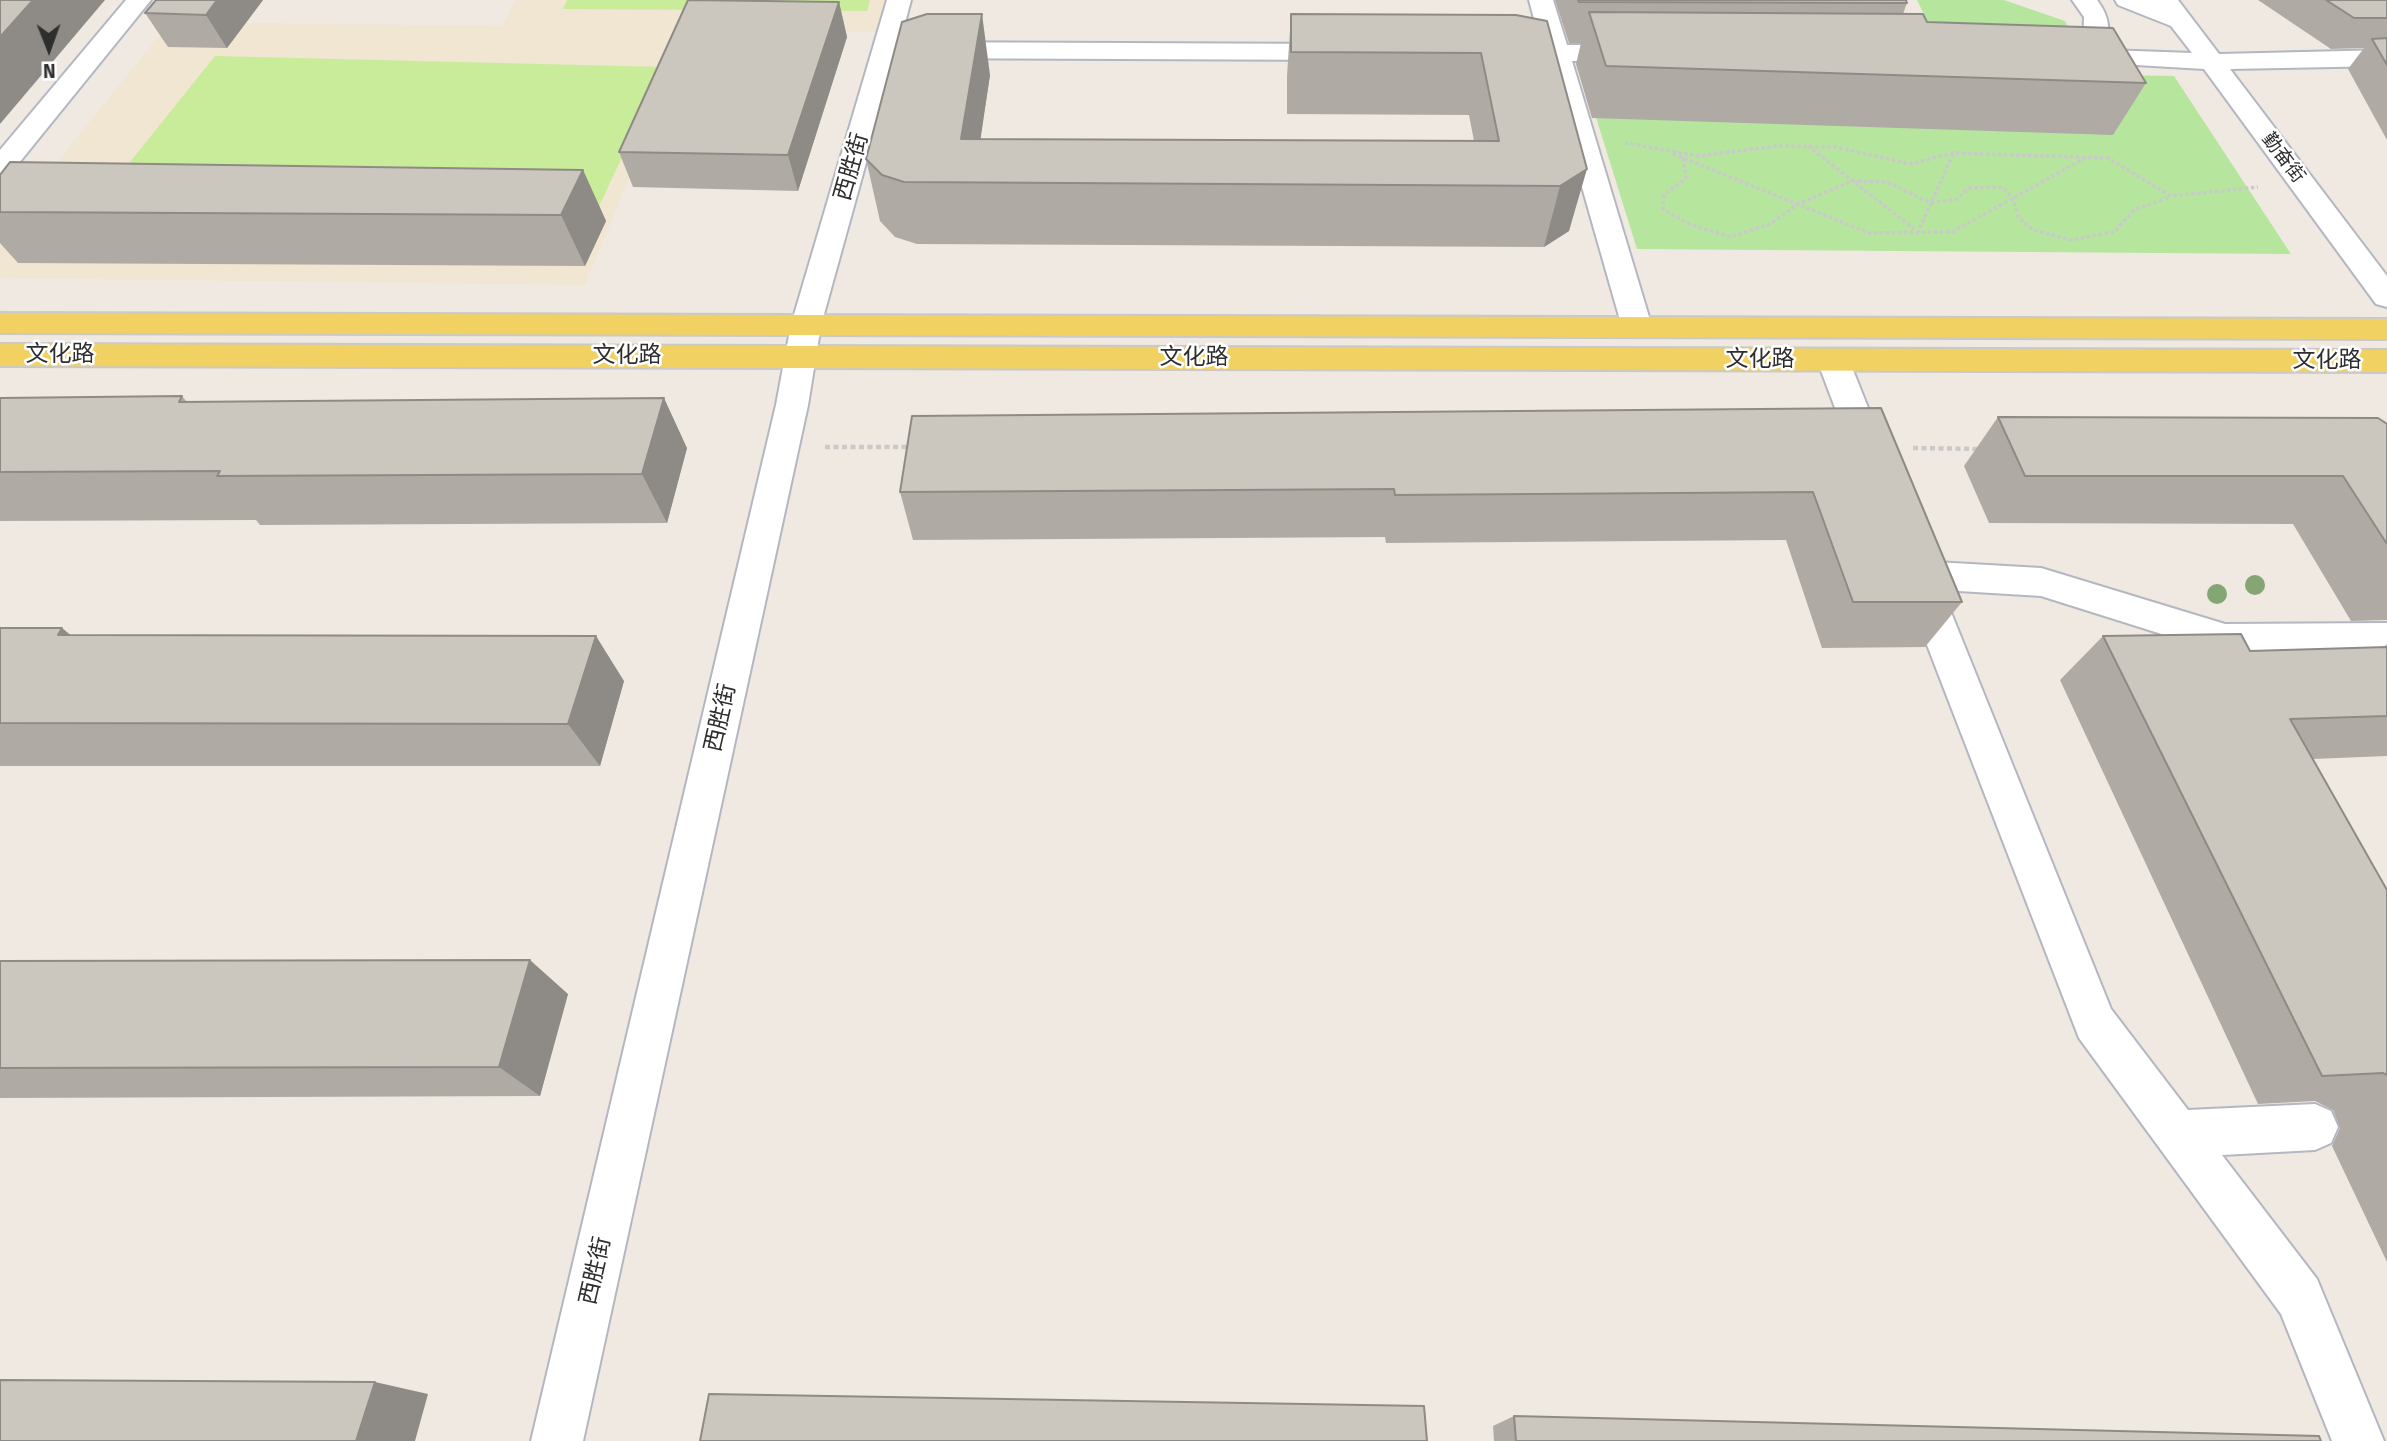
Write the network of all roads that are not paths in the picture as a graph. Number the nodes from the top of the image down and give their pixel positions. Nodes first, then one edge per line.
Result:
1 (139, 0) edge
2 (900, 0) edge
3 (1541, 0) edge
4 (2084, 0) edge
5 (2127, 0) edge
6 (2172, 10) edge
7 (885, 50) junction
8 (1373, 52) edge
9 (1485, 53) edge
10 (1555, 53) junction
11 (1648, 54) edge
12 (2054, 56) edge
13 (2095, 56) junction
14 (2387, 58) edge
15 (2211, 62) junction
16 (0, 168) edge
17 (2387, 296) edge
18 (0, 323) edge
19 (1637, 327) junction
20 (2387, 329) edge
21 (803, 341) junction
22 (0, 355) edge
23 (1833, 360) junction
24 (2387, 361) edge
25 (1888, 499) edge
26 (1903, 537) edge
27 (1918, 575) junction
28 (2387, 638) edge
29 (2315, 1127) dead end
30 (2176, 1134) junction
31 (557, 1441) edge
32 (2358, 1441) edge

1 - 16 street
2 - 7 street, 西胜街
3 - 10 street
4 - 13 street
5 - 6 street
6 - 15 street, 勤奋街
7 - 8 street
7 - 21 street, 西胜街
9 - 10 street
10 - 11 street
10 - 19 street
12 - 13 street
13 - 15 street
14 - 15 street
15 - 17 street, 勤奋街
18 - 21 main road, 文化路
19 - 20 main road, 文化路
19 - 21 main road, 文化路
21 - 22 main road, 文化路
21 - 23 main road, 文化路
21 - 31 street, 西胜街
23 - 24 main road, 文化路
23 - 25 street
26 - 27 street
27 - 28 street
27 - 30 street
29 - 30 street
30 - 32 street

